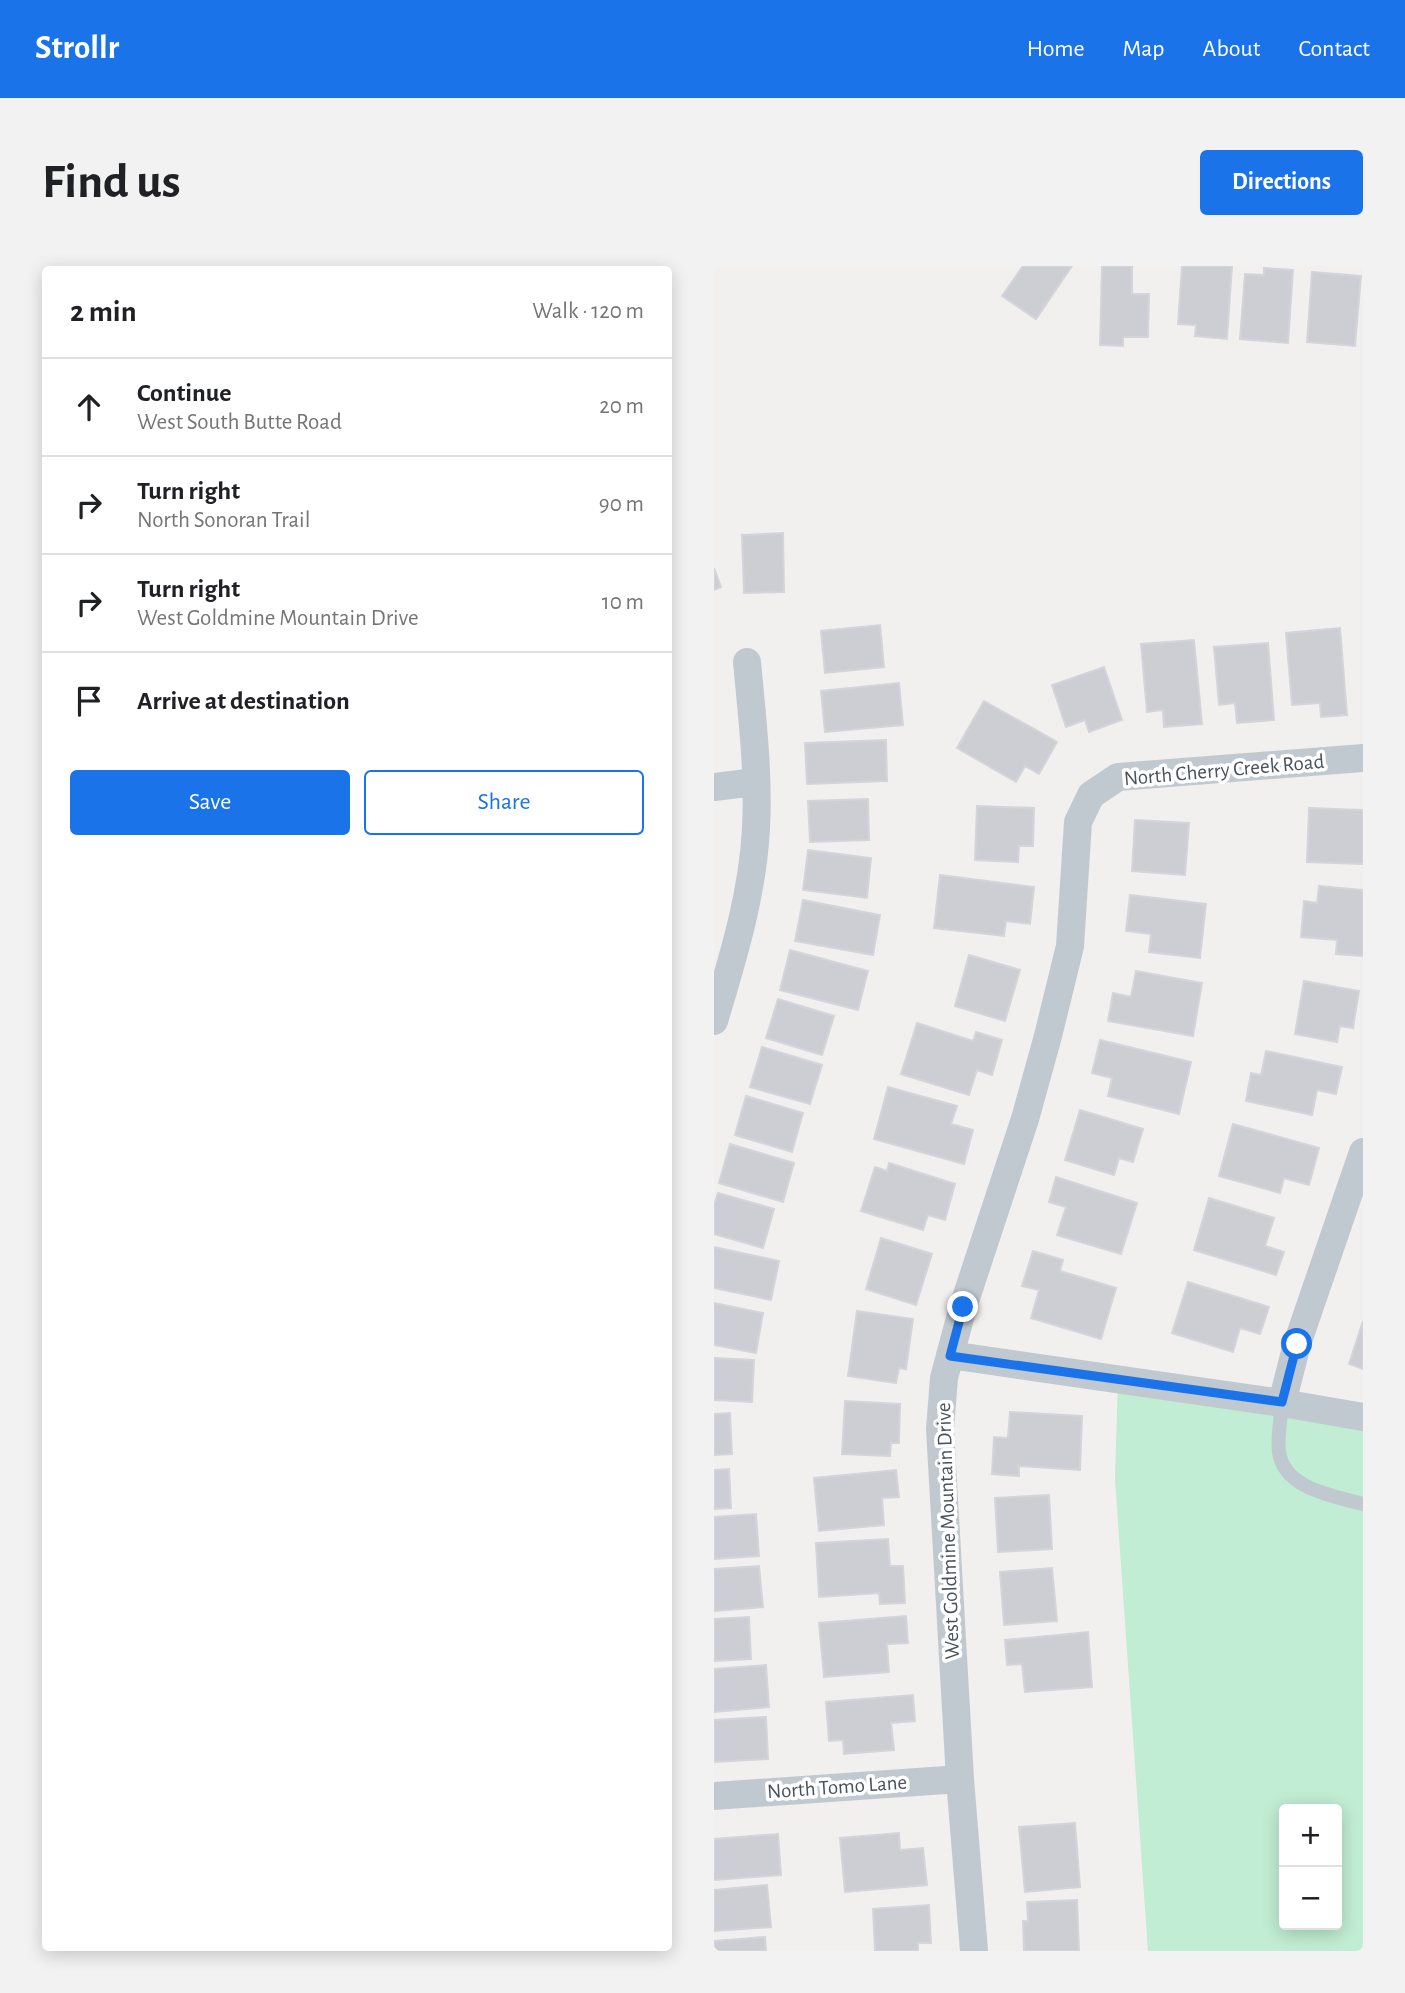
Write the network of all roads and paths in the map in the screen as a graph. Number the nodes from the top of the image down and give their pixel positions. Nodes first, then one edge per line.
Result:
1 (747, 662) dead end
2 (1363, 758) edge
3 (755, 782) junction
4 (714, 787) edge
5 (1091, 795) joint
6 (714, 1021) edge
7 (1363, 1152) edge
8 (950, 1356) junction
9 (1282, 1402) junction
10 (1363, 1417) edge
11 (1363, 1504) edge
12 (960, 1779) junction
13 (714, 1796) edge
14 (974, 1951) edge

1 - 3 street
2 - 5 street, North Cherry Creek Road
3 - 4 street
3 - 6 street
5 - 8 street, West Goldmine Mountain Drive
7 - 9 street
8 - 9 street
8 - 12 street, West Goldmine Mountain Drive
9 - 10 street
9 - 11 lane
12 - 13 street, North Tomo Lane
12 - 14 street, West Goldmine Mountain Drive

